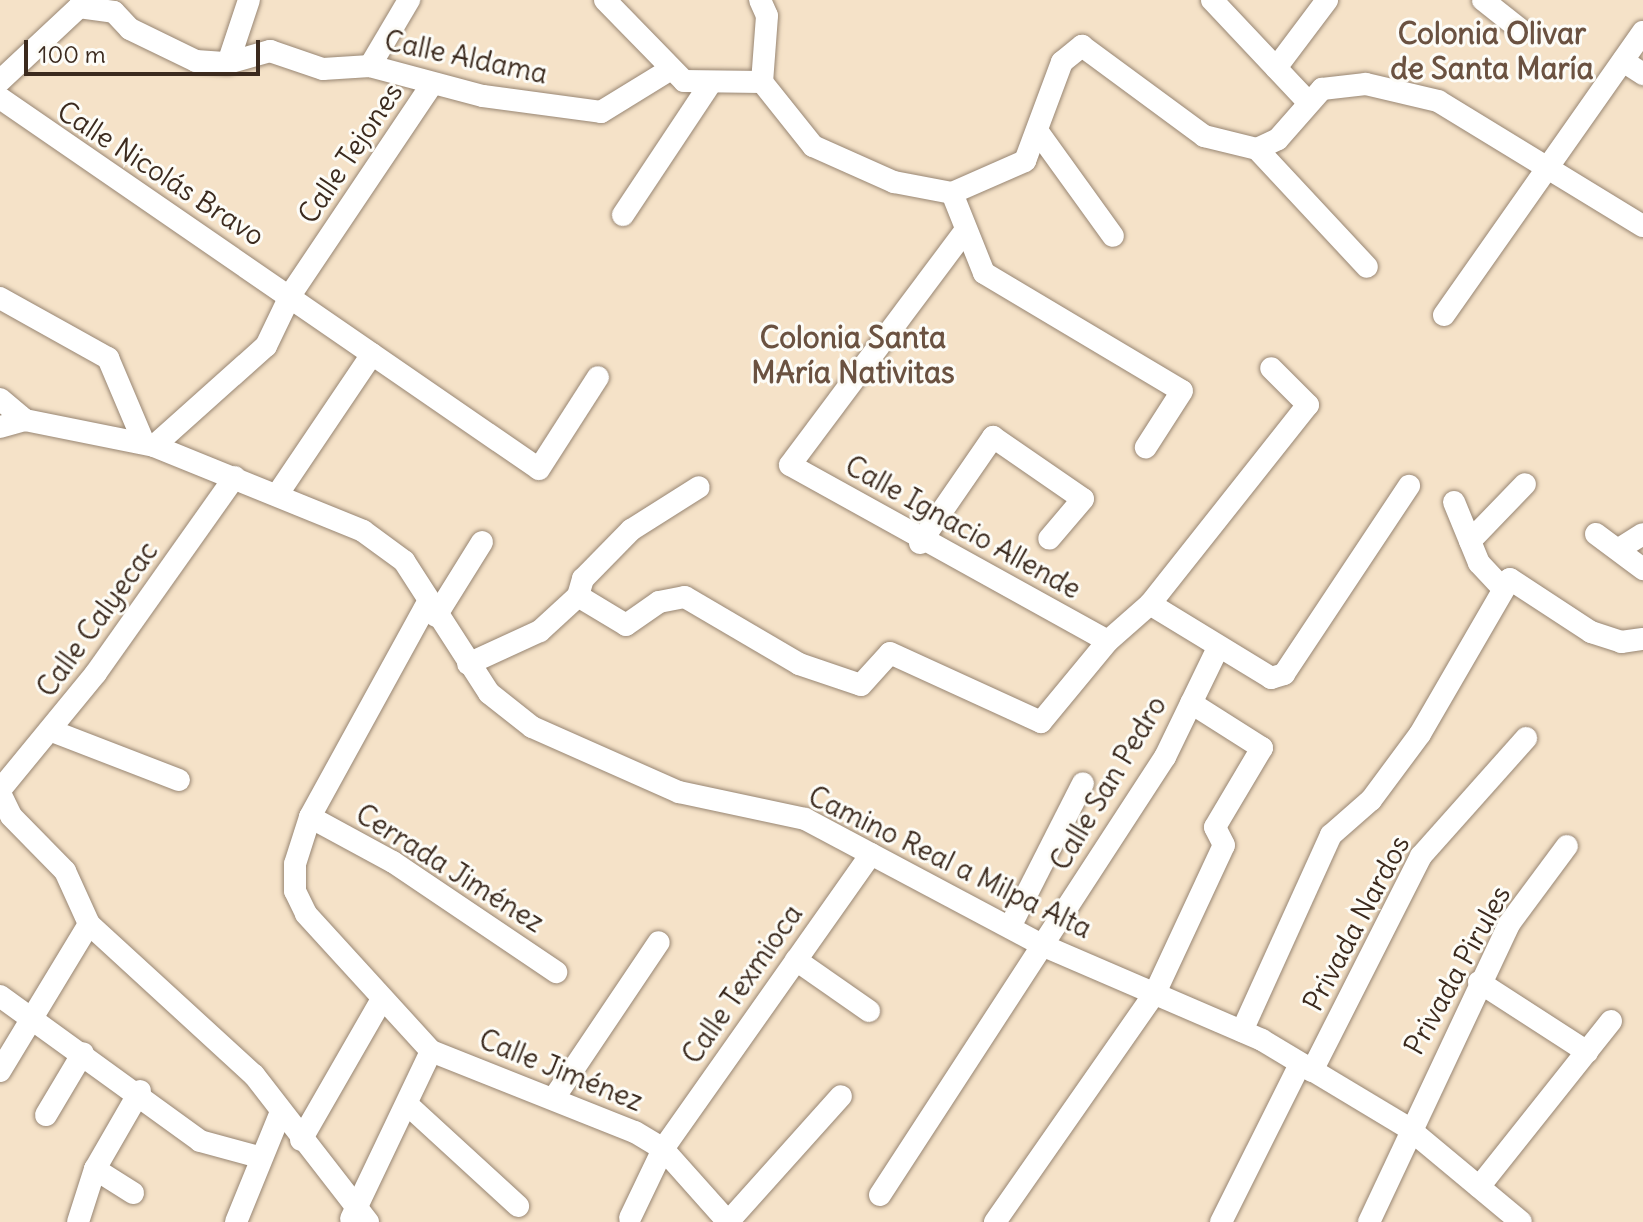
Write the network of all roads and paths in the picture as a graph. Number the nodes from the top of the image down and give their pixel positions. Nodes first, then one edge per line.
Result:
1 (249, 0) edge
2 (409, 0) edge
3 (605, 0) edge
4 (1212, 0) edge
5 (1327, 0) edge
6 (1483, 0) edge
7 (765, 2) edge
8 (120, 6) edge
9 (1521, 30) dead end
10 (1643, 32) edge
11 (1623, 61) junction
12 (228, 63) junction
13 (370, 66) junction
14 (1276, 68) junction
15 (668, 71) junction
16 (1643, 74) edge
17 (0, 81) edge
18 (762, 82) junction
19 (432, 84) junction
20 (708, 87) junction
21 (0, 98) edge
22 (1309, 103) junction
23 (1038, 132) junction
24 (1257, 149) junction
25 (1549, 167) junction
26 (952, 193) junction
27 (623, 215) dead end
28 (1643, 226) edge
29 (965, 231) junction
30 (1113, 236) dead end
31 (1367, 267) dead end
32 (291, 294) junction
33 (0, 298) edge
34 (1444, 315) dead end
35 (372, 354) junction
36 (1271, 368) dead end
37 (598, 377) dead end
38 (0, 399) edge
39 (25, 420) junction
40 (0, 427) edge
41 (149, 444) junction
42 (1146, 447) dead end
43 (235, 477) junction
44 (1525, 484) dead end
45 (1409, 486) dead end
46 (699, 487) dead end
47 (277, 495) junction
48 (1454, 502) dead end
49 (1596, 534) dead end
50 (1643, 534) edge
51 (1049, 539) dead end
52 (1470, 541) junction
53 (482, 542) dead end
54 (920, 543) junction
55 (1619, 549) junction
56 (1643, 569) edge
57 (1509, 584) junction
58 (578, 596) junction
59 (1150, 604) junction
60 (432, 609) junction
61 (1643, 639) edge
62 (1108, 641) junction
63 (1218, 648) junction
64 (468, 664) junction
65 (1191, 703) junction
66 (52, 731) junction
67 (1526, 738) dead end
68 (179, 780) dead end
69 (1083, 783) dead end
70 (0, 791) edge
71 (310, 817) junction
72 (1567, 846) dead end
73 (871, 854) junction
74 (89, 924) junction
75 (1010, 927) junction
76 (659, 942) dead end
77 (1044, 946) junction
78 (796, 960) junction
79 (556, 972) dead end
80 (1479, 982) junction
81 (1155, 993) junction
82 (0, 996) edge
83 (381, 1001) junction
84 (869, 1011) dead end
85 (29, 1019) junction
86 (1611, 1021) dead end
87 (1242, 1031) junction
88 (431, 1051) junction
89 (1587, 1052) junction
90 (83, 1053) junction
91 (1306, 1068) junction
92 (0, 1071) edge
93 (140, 1091) junction
94 (556, 1095) junction
95 (841, 1096) dead end
96 (409, 1106) junction
97 (280, 1114) junction
98 (46, 1115) dead end
99 (1407, 1127) junction
100 (301, 1140) junction
101 (663, 1149) junction
102 (259, 1157) junction
103 (95, 1169) junction
104 (1479, 1187) junction
105 (133, 1193) dead end
106 (880, 1195) dead end
107 (518, 1206) dead end
108 (358, 1218) edge
109 (630, 1218) dead end
110 (78, 1222) edge
111 (236, 1222) edge
112 (728, 1222) edge
113 (995, 1222) edge
114 (1221, 1222) edge
115 (1369, 1222) edge
116 (1521, 1222) edge

1 - 12 street
2 - 13 street
3 - 15 street
4 - 14 street
5 - 14 street
6 - 9 street
7 - 18 street
8 - 12 street, Calle Aldama
8 - 17 street
10 - 11 street
11 - 16 street
11 - 25 street
12 - 13 street, Calle Aldama
13 - 19 street, Calle Aldama
14 - 22 street
15 - 19 street, Calle Aldama
15 - 20 street
18 - 20 street
18 - 26 street
19 - 32 street, Calle Tejones
20 - 27 street
21 - 32 street, Calle Nicolás Bravo
22 - 24 street
22 - 25 street
23 - 24 street
23 - 26 street
23 - 30 street
24 - 31 street
25 - 28 street
25 - 34 street
26 - 29 street
29 - 42 street
29 - 54 street, Calle Ignacio Allende
32 - 35 street, Calle Nicolás Bravo
32 - 41 street, Calle Tejones
33 - 41 street
35 - 37 street, Calle Nicolás Bravo
35 - 47 street
36 - 59 street
38 - 39 street
39 - 40 street
39 - 41 street, Camino Real a Milpa Alta
41 - 43 street, Camino Real a Milpa Alta
43 - 47 street, Camino Real a Milpa Alta
43 - 66 street, Calle Calyecac
44 - 52 street
45 - 63 street
46 - 58 street
47 - 60 street, Camino Real a Milpa Alta
48 - 52 street
49 - 55 street
50 - 55 street
51 - 54 street
52 - 57 street
53 - 60 street
54 - 62 street, Calle Ignacio Allende
55 - 56 street
57 - 61 street
57 - 87 street
58 - 62 street
58 - 64 street
59 - 62 street
59 - 63 street
60 - 64 street, Camino Real a Milpa Alta
60 - 71 street
63 - 65 street, Calle San Pedro
64 - 73 street, Camino Real a Milpa Alta
65 - 77 street, Calle San Pedro
65 - 81 street
66 - 68 street
66 - 70 street, Calle Calyecac
67 - 91 street, Privada Nardos
69 - 75 street
70 - 74 street
71 - 79 street, Cerrada Jiménez
71 - 83 street
72 - 80 street, Privada Pirules
73 - 75 street, Camino Real a Milpa Alta
73 - 78 street, Calle Texmioca
74 - 85 street
74 - 97 street
75 - 77 street, Camino Real a Milpa Alta
76 - 94 street
77 - 81 street, Camino Real a Milpa Alta
77 - 106 street, Calle San Pedro
78 - 84 street
78 - 101 street, Calle Texmioca
80 - 89 street
80 - 99 street, Privada Pirules
81 - 87 street, Camino Real a Milpa Alta
81 - 113 street
82 - 85 street
83 - 88 street
83 - 100 street
85 - 90 street
85 - 92 street
86 - 89 street
87 - 91 street, Camino Real a Milpa Alta
88 - 94 street, Calle Jiménez
88 - 96 street
89 - 104 street
90 - 93 street
90 - 98 street
91 - 99 street, Camino Real a Milpa Alta
91 - 114 street, Privada Nardos
93 - 102 street
93 - 103 street
94 - 101 street, Calle Jiménez
95 - 112 street
96 - 107 street
96 - 108 street
97 - 100 street
97 - 102 street
99 - 104 street, Camino Real a Milpa Alta
99 - 115 street, Privada Pirules
100 - 108 street
101 - 109 street, Calle Texmioca
101 - 112 street, Calle Jiménez
102 - 111 street
103 - 105 street
103 - 110 street
104 - 116 street, Camino Real a Milpa Alta

